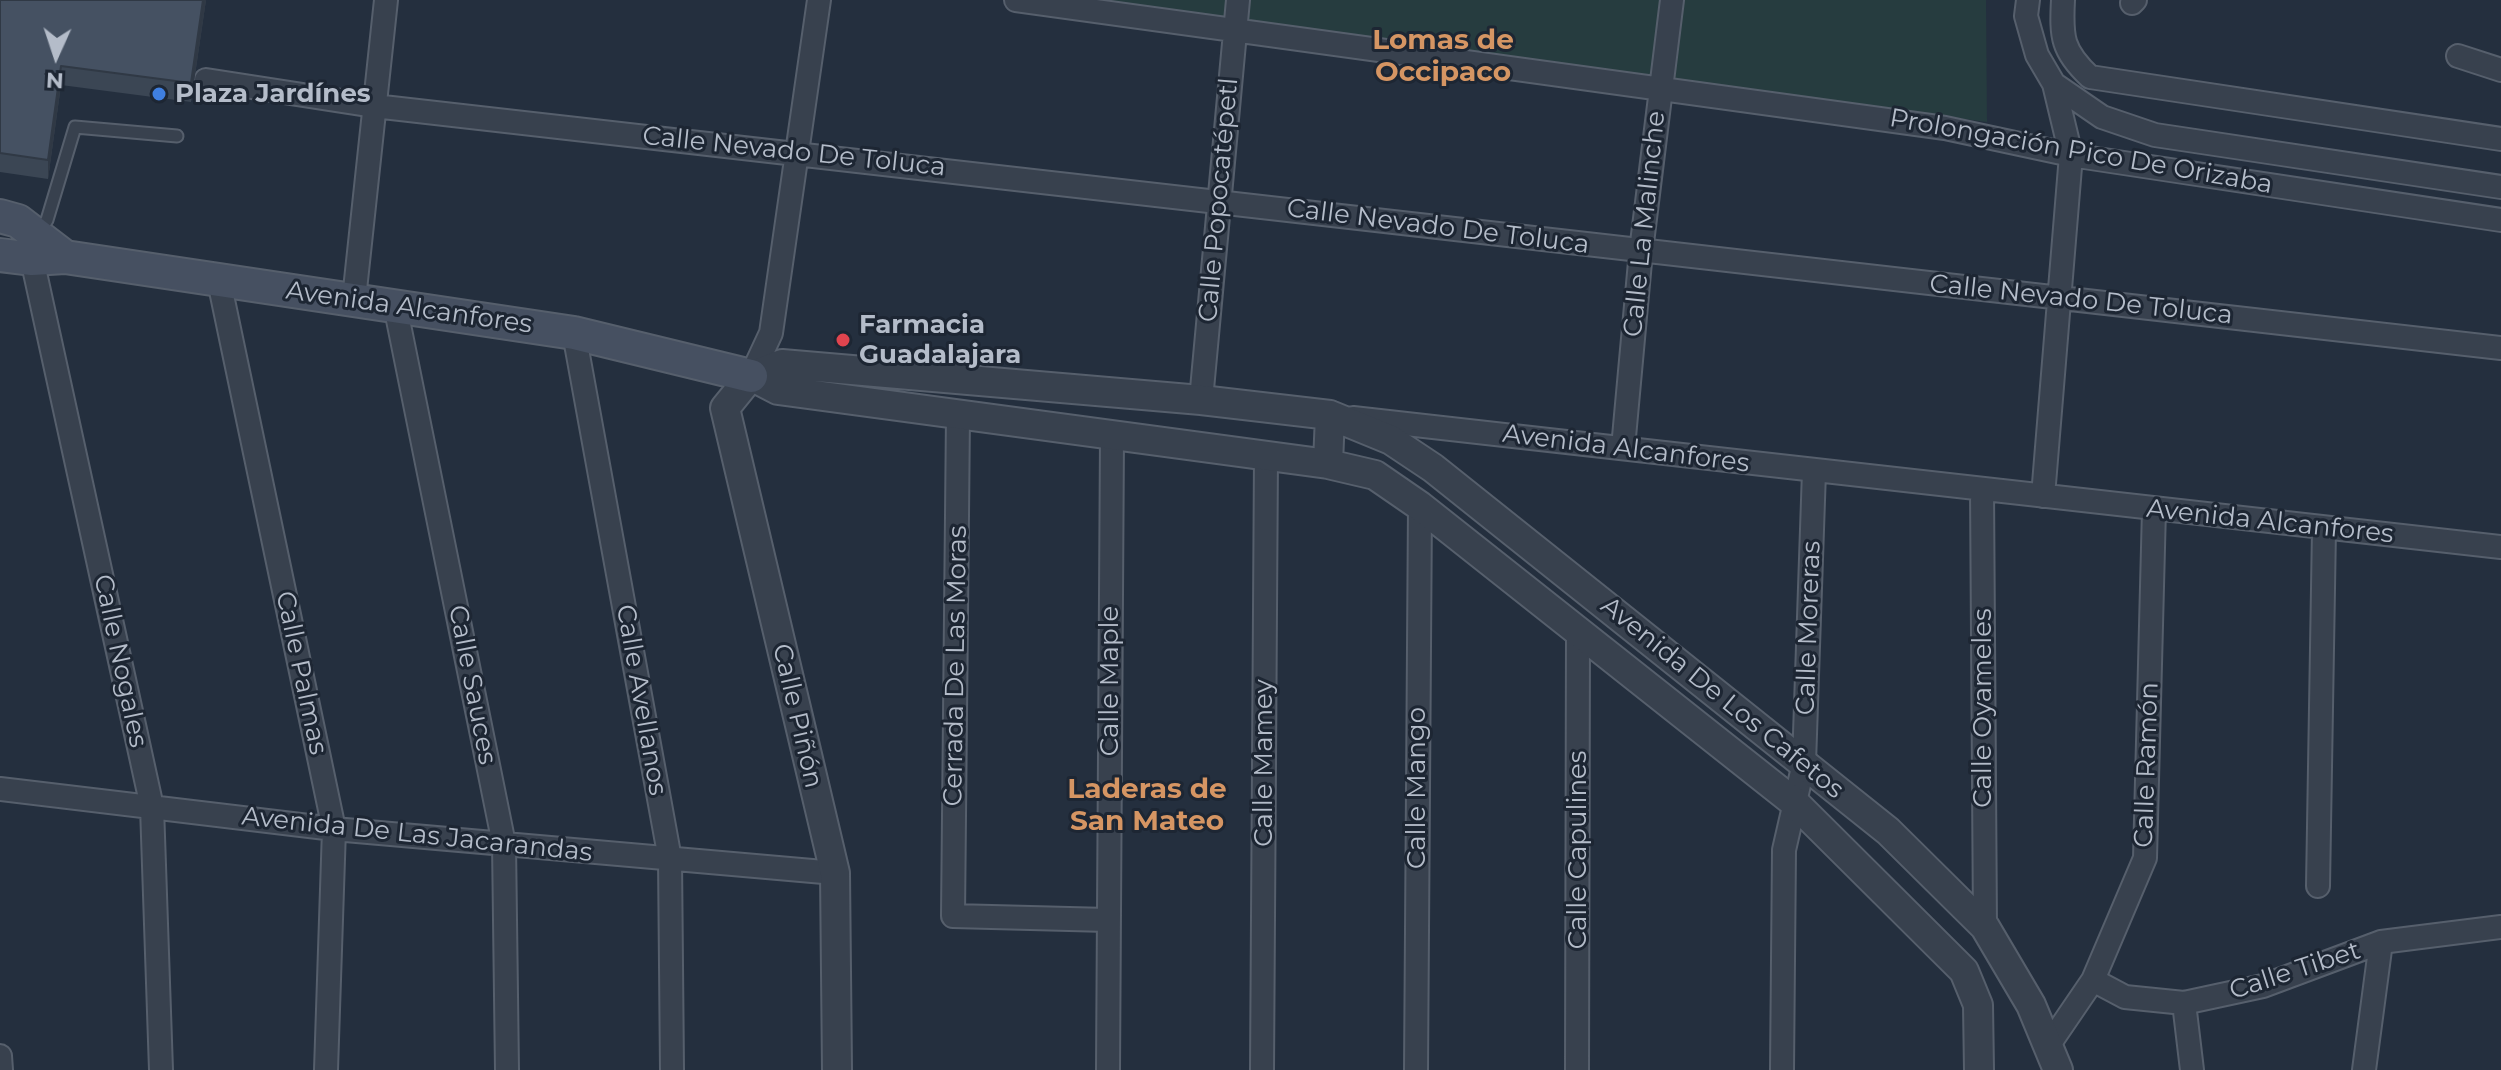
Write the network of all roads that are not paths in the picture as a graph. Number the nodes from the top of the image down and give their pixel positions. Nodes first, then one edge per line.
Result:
1 (386, 0) edge
2 (819, 0) edge
3 (1016, 0) edge
4 (1238, 0) edge
5 (1672, 0) edge
6 (2028, 0) edge
7 (2063, 0) edge
8 (1235, 29) junction
9 (2458, 56) dead end
10 (2501, 70) edge
11 (206, 80) dead end
12 (2054, 84) junction
13 (1660, 87) junction
14 (374, 106) junction
15 (177, 136) dead end
16 (2501, 139) edge
17 (797, 152) junction
18 (2071, 155) junction
19 (2501, 187) edge
20 (1220, 202) junction
21 (0, 216) edge
22 (2501, 220) edge
23 (35, 247) junction
24 (1641, 251) junction
25 (0, 255) edge
26 (219, 281) junction
27 (2060, 298) junction
28 (354, 299) junction
29 (395, 305) junction
30 (574, 333) junction
31 (2501, 348) edge
32 (751, 376) junction
33 (1201, 400) junction
34 (958, 415) junction
35 (1330, 415) junction
36 (1112, 437) junction
37 (1623, 448) junction
38 (1266, 456) junction
39 (1328, 464) junction
40 (1814, 471) junction
41 (1982, 489) junction
42 (2043, 496) junction
43 (1420, 506) junction
44 (2154, 509) junction
45 (2324, 529) junction
46 (2501, 547) edge
47 (1578, 631) junction
48 (1804, 763) junction
49 (0, 789) edge
50 (1795, 803) junction
51 (152, 807) junction
52 (334, 829) junction
53 (504, 844) junction
54 (670, 859) junction
55 (835, 873) junction
56 (2318, 886) dead end
57 (1108, 920) junction
58 (1985, 927) junction
59 (2501, 927) edge
60 (2381, 942) junction
61 (2093, 980) junction
62 (2184, 1003) junction
63 (0, 1056) edge
64 (2053, 1058) edge
65 (1, 1070) edge
66 (161, 1070) edge
67 (326, 1070) edge
68 (507, 1070) edge
69 (672, 1070) edge
70 (837, 1070) edge
71 (1108, 1070) edge
72 (1262, 1070) edge
73 (1416, 1070) edge
74 (1577, 1070) edge
75 (1782, 1070) edge
76 (1979, 1070) edge
77 (2192, 1070) edge
78 (2364, 1070) edge

1 - 14 street
2 - 17 street
3 - 8 street, Prolongación Pico De Orizaba
4 - 8 street, Calle Popocatépetl
5 - 13 street, Calle La Malinche
6 - 12 street
7 - 16 street
8 - 13 street, Prolongación Pico De Orizaba
8 - 20 street, Calle Popocatépetl
9 - 10 street
11 - 14 street, Calle Nevado De Toluca
12 - 18 street
12 - 19 street, Prolongación Pico De Orizaba
13 - 18 street, Prolongación Pico De Orizaba
13 - 24 street, Calle La Malinche
14 - 17 street, Calle Nevado De Toluca
14 - 28 street
15 - 23 lane
17 - 20 street, Calle Nevado De Toluca
17 - 32 street
18 - 22 street, Prolongación Pico De Orizaba
18 - 27 street
20 - 24 street, Calle Nevado De Toluca
20 - 33 street, Calle Popocatépetl
21 - 23 main road, Avenida Alcanfores
23 - 25 main road
23 - 26 main road, Avenida Alcanfores
23 - 51 street, Calle Nogales
24 - 27 street, Calle Nevado De Toluca
24 - 37 street, Calle La Malinche
26 - 28 main road, Avenida Alcanfores
26 - 52 street, Calle Palmas
27 - 31 street, Calle Nevado De Toluca
27 - 42 street
28 - 29 main road, Avenida Alcanfores
29 - 30 main road, Avenida Alcanfores
29 - 53 street, Calle Sauces
30 - 32 main road, Avenida Alcanfores
30 - 54 street, Calle Avellanos
32 - 33 street, Avenida Alcanfores
32 - 34 street, Avenida Alcanfores
32 - 55 street, Calle Piñón
33 - 35 street, Avenida Alcanfores
34 - 36 street, Avenida Alcanfores
34 - 57 street, Cerrada De Las Moras
35 - 37 street, Avenida Alcanfores
35 - 39 street
35 - 48 street, Avenida De Los Cafetos
36 - 38 street, Avenida Alcanfores
36 - 57 street, Calle Maple
37 - 40 street, Avenida Alcanfores
38 - 39 street, Avenida Alcanfores
38 - 72 street, Calle Mamey
39 - 43 street, Avenida De Los Cafetos
40 - 41 street, Avenida Alcanfores
40 - 48 street, Calle Moreras
41 - 42 street, Avenida Alcanfores
41 - 58 street, Calle Oyameles
42 - 44 street, Avenida Alcanfores
43 - 47 street, Avenida De Los Cafetos
43 - 73 street, Calle Mango
44 - 45 street, Avenida Alcanfores
44 - 61 street, Calle Ramón
45 - 46 street, Avenida Alcanfores
45 - 56 street
47 - 50 street, Avenida De Los Cafetos
47 - 74 street, Calle Capulines
48 - 50 street, Calle Moreras
48 - 58 street, Avenida De Los Cafetos
49 - 51 street, Avenida De Las Jacarandas
50 - 75 street, Calle Moreras
50 - 76 street, Avenida De Los Cafetos
51 - 52 street, Avenida De Las Jacarandas
51 - 66 street, Calle Nogales
52 - 53 street, Avenida De Las Jacarandas
52 - 67 street, Calle Palmas
53 - 54 street, Avenida De Las Jacarandas
53 - 68 street, Calle Sauces
54 - 55 street, Avenida De Las Jacarandas
54 - 69 street, Calle Avellanos
55 - 70 street, Calle Piñón
57 - 71 street, Calle Maple
58 - 64 street, Avenida De Los Cafetos
59 - 60 street, Calle Tibet
60 - 62 street, Calle Tibet
60 - 78 street
61 - 62 street, Calle Tibet
61 - 64 street, Calle Ramón
62 - 77 street
63 - 65 street

